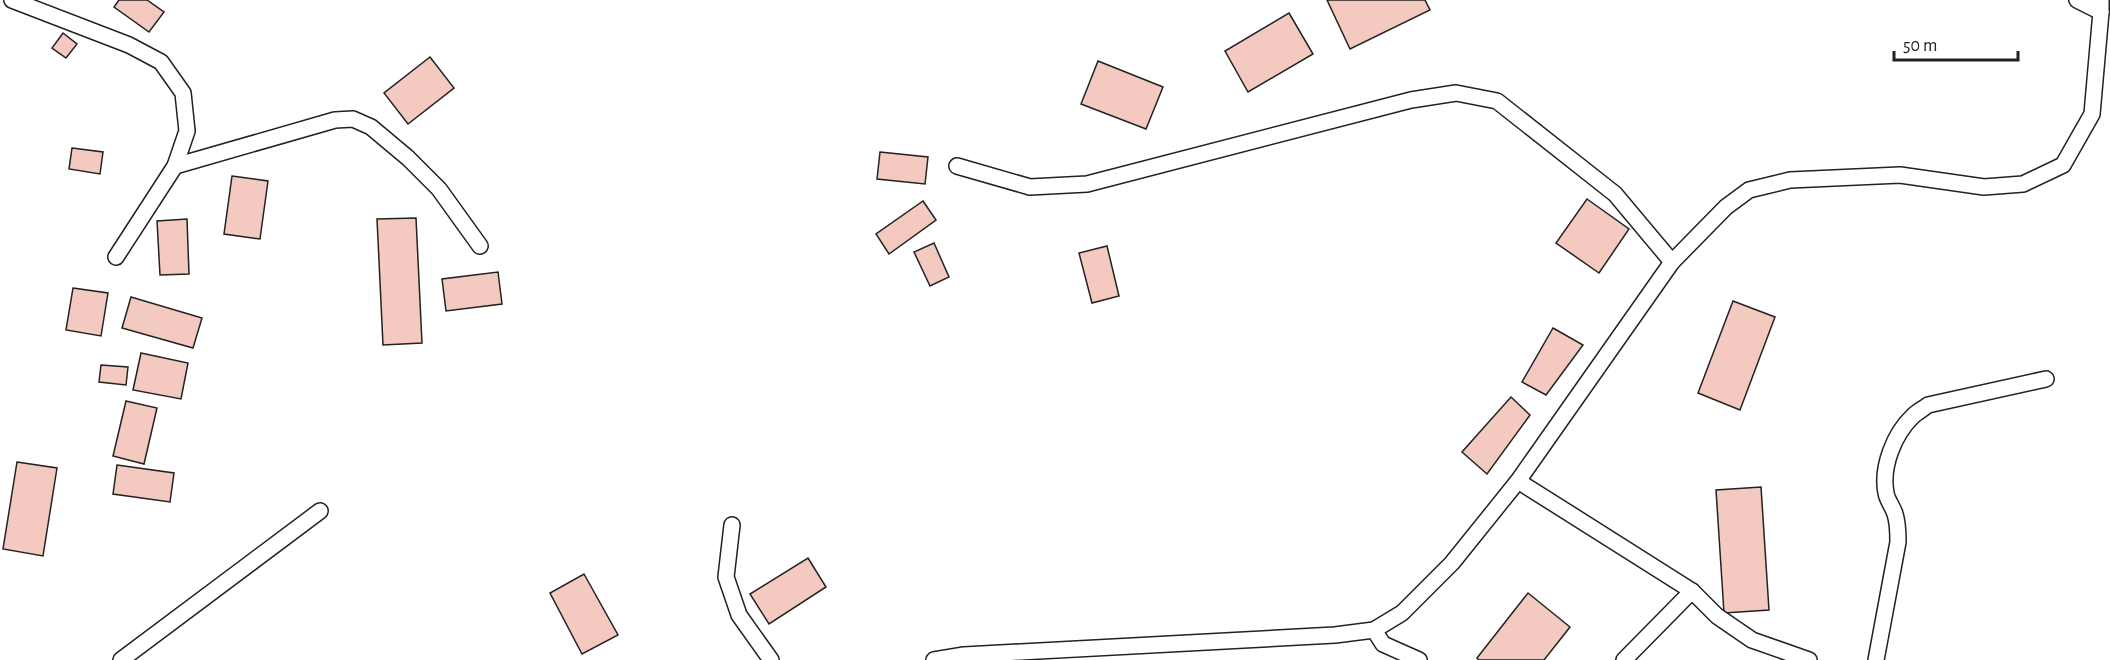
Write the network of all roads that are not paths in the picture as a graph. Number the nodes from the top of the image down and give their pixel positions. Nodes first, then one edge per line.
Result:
1 (12, 0) edge
2 (2077, 0) edge
3 (2101, 6) edge
4 (175, 166) junction
5 (957, 166) dead end
6 (480, 246) dead end
7 (116, 256) dead end
8 (1672, 262) junction
9 (2046, 379) dead end
10 (1518, 481) junction
11 (320, 511) dead end
12 (732, 525) dead end
13 (1692, 591) junction
14 (1374, 630) junction
15 (965, 658) edge
16 (121, 660) edge
17 (771, 660) edge
18 (934, 660) edge
19 (1419, 660) edge
20 (1624, 660) edge
21 (1809, 660) edge
22 (1876, 660) edge

1 - 4 street
2 - 3 street
3 - 8 street
4 - 6 street
4 - 7 street
5 - 8 street
8 - 10 street
9 - 22 street
10 - 13 street
10 - 14 street
11 - 16 street
12 - 17 street
13 - 20 street
13 - 21 street
14 - 15 street
14 - 19 street
15 - 18 street

